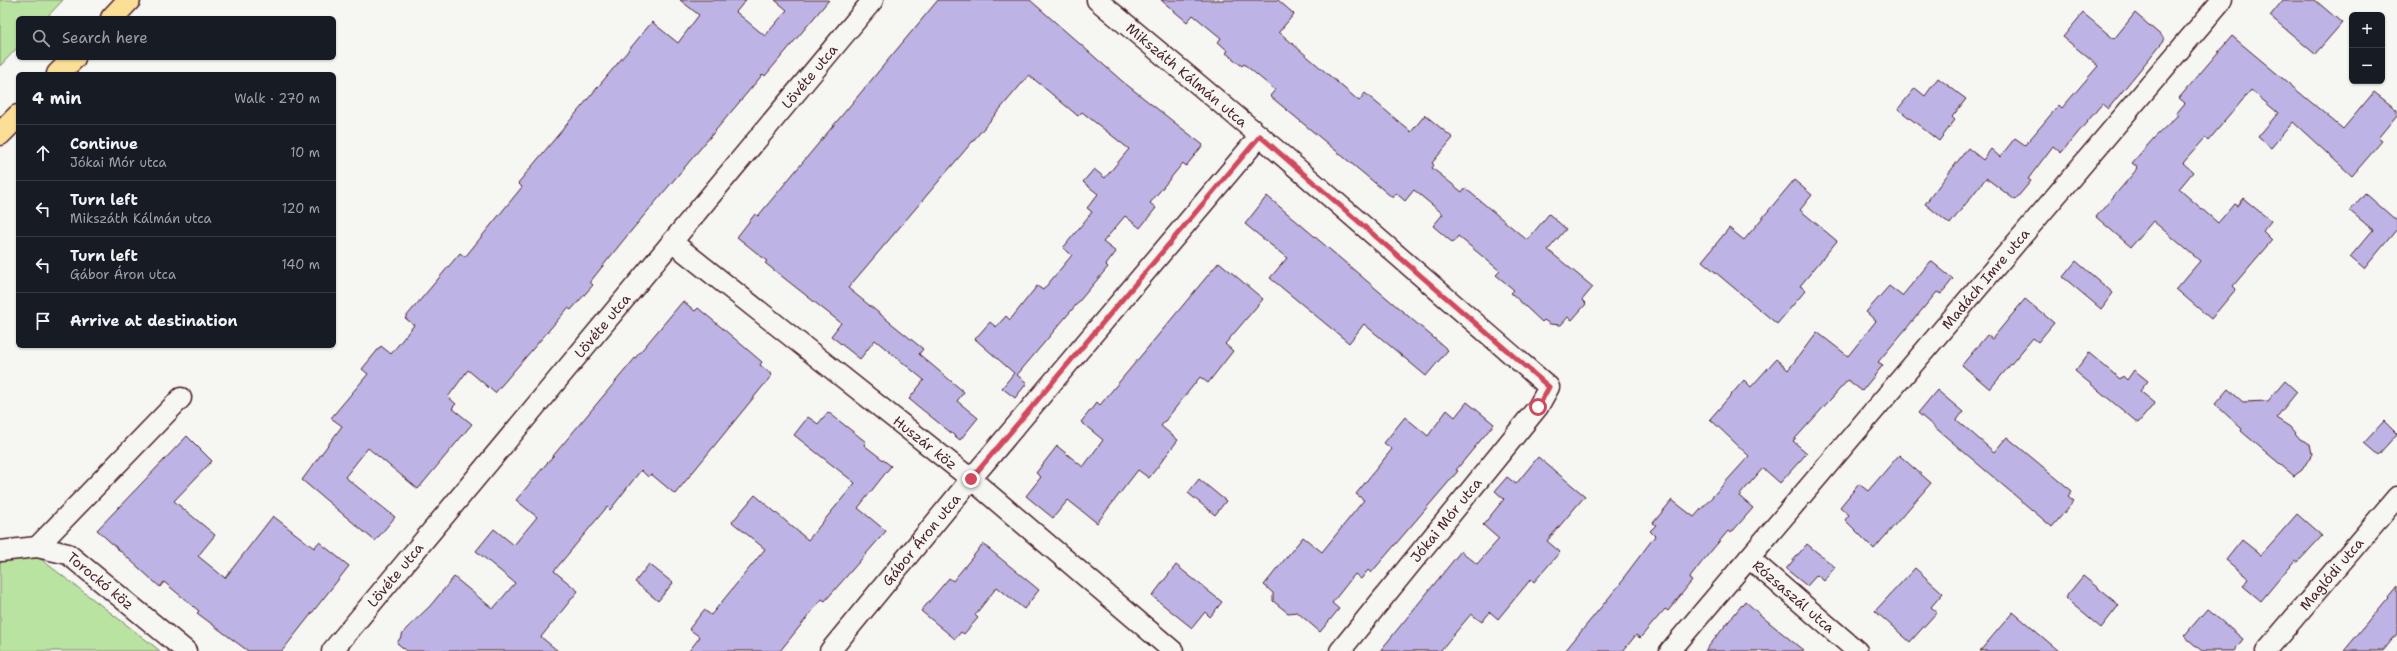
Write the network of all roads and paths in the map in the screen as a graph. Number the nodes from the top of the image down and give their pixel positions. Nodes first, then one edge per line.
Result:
1 (129, 0) edge
2 (872, 0) edge
3 (1097, 0) edge
4 (2222, 0) edge
5 (114, 16) edge
6 (72, 60) edge
7 (60, 72) edge
8 (16, 118) edge
9 (0, 134) edge
10 (1260, 136) junction
11 (672, 242) junction
12 (1549, 387) joint
13 (181, 398) dead end
14 (971, 479) junction
15 (2397, 497) edge
16 (37, 547) junction
17 (0, 551) edge
18 (1749, 558) junction
19 (186, 651) edge
20 (332, 651) edge
21 (830, 651) edge
22 (1173, 651) edge
23 (1340, 651) edge
24 (1670, 651) edge
25 (1857, 651) edge
26 (2266, 651) edge

1 - 5 main road
2 - 11 street, Lövéte utca
3 - 10 street, Mikszáth Kálmán utca
4 - 18 street, Madách Imre utca
6 - 7 main road
8 - 9 main road
10 - 12 street, Mikszáth Kálmán utca
10 - 14 street, Gábor Áron utca
11 - 14 street, Huszár köz
11 - 20 street, Lövéte utca
12 - 23 street, Jókai Mór utca
13 - 16 street
14 - 21 street, Gábor Áron utca
14 - 22 street, Huszár köz
15 - 26 street, Maglódi utca
16 - 17 street, Torockó köz
16 - 19 street, Torockó köz
18 - 24 street, Madách Imre utca
18 - 25 street, Rózsaszál utca

